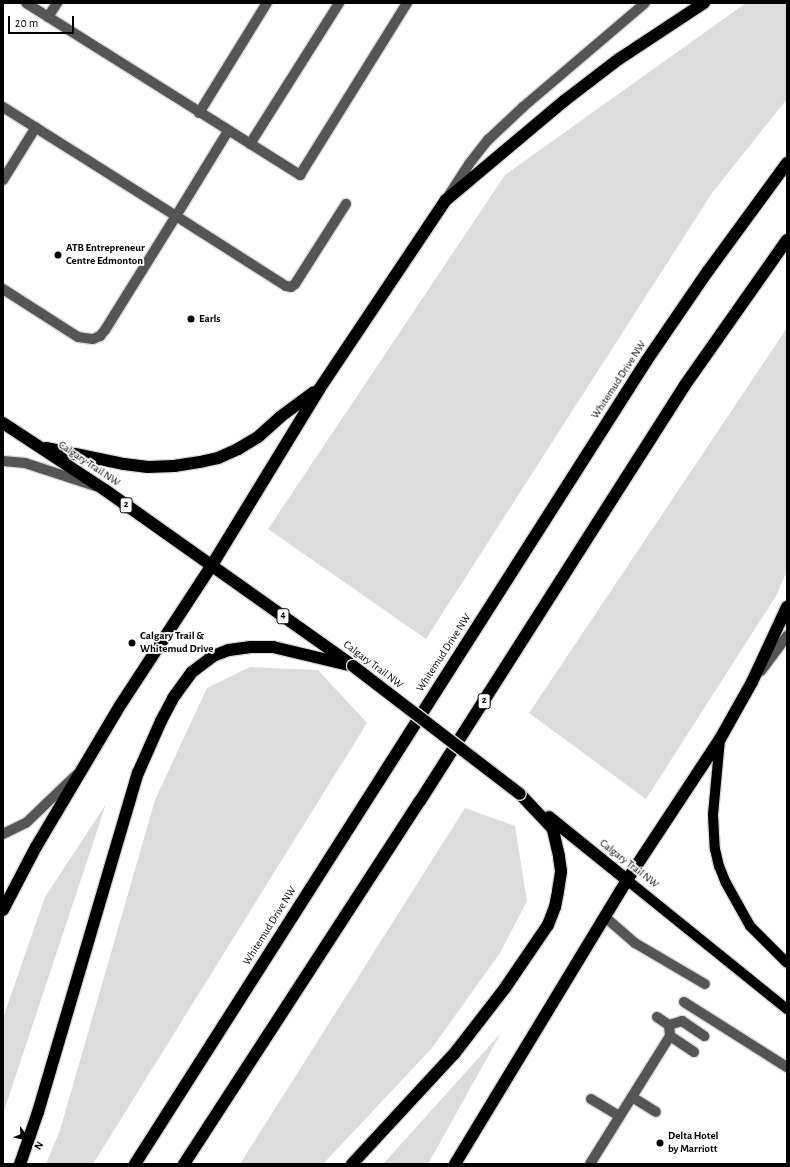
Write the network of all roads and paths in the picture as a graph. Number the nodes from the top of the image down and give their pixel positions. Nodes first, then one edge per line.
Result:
1 (26, 3) edge
2 (57, 3) edge
3 (267, 3) edge
4 (339, 3) edge
5 (407, 3) edge
6 (645, 3) edge
7 (704, 3) edge
8 (48, 17) junction
9 (3, 107) edge
10 (199, 113) junction
11 (36, 127) junction
12 (228, 131) junction
13 (250, 144) junction
14 (787, 164) edge
15 (3, 180) edge
16 (446, 200) junction
17 (346, 204) dead end
18 (176, 216) junction
19 (787, 240) edge
20 (3, 289) edge
21 (320, 388) junction
22 (3, 423) edge
23 (40, 447) junction
24 (3, 460) edge
25 (105, 490) junction
26 (212, 565) junction
27 (787, 607) edge
28 (787, 636) edge
29 (353, 666) junction
30 (752, 682) junction
31 (720, 739) junction
32 (81, 769) junction
33 (520, 794) junction
34 (3, 834) edge
35 (627, 880) junction
36 (3, 910) edge
37 (605, 917) junction
38 (787, 963) edge
39 (704, 984) dead end
40 (684, 1002) dead end
41 (787, 1009) edge
42 (656, 1017) dead end
43 (668, 1025) junction
44 (670, 1036) junction
45 (704, 1036) dead end
46 (694, 1052) dead end
47 (787, 1067) edge
48 (632, 1096) junction
49 (591, 1100) dead end
50 (656, 1112) dead end
51 (619, 1116) junction
52 (20, 1164) edge
53 (135, 1164) edge
54 (184, 1164) edge
55 (352, 1164) edge
56 (455, 1164) edge
57 (590, 1164) edge

1 - 8 street
2 - 8 street
3 - 10 street
4 - 13 street
5 - 13 street
6 - 16 street
7 - 16 highway
8 - 10 street
9 - 11 street
10 - 12 street
11 - 15 street
11 - 18 street
12 - 13 street
12 - 18 street
14 - 53 highway, Whitemud Drive NW
16 - 21 highway
17 - 18 street
18 - 20 street
19 - 54 highway, 2
21 - 23 highway
21 - 26 highway
22 - 23 highway, Calgary Trail NW / 2
23 - 25 highway, Calgary Trail NW / 2
24 - 25 street
25 - 26 highway, Calgary Trail NW / 2
26 - 29 highway, Calgary Trail NW / 4
26 - 32 highway
27 - 30 highway
28 - 30 street
29 - 33 highway, Calgary Trail NW, bridge
29 - 52 highway
30 - 31 highway
31 - 35 highway
31 - 38 main road
32 - 34 street
32 - 36 highway
33 - 35 highway, Calgary Trail NW
33 - 55 highway
35 - 37 highway
35 - 41 main road, Calgary Trail NW
37 - 39 street
37 - 56 highway
40 - 47 street
42 - 43 street
43 - 44 street
43 - 45 street
44 - 46 street
44 - 48 street
48 - 50 street
48 - 51 street
49 - 51 street
51 - 57 street

